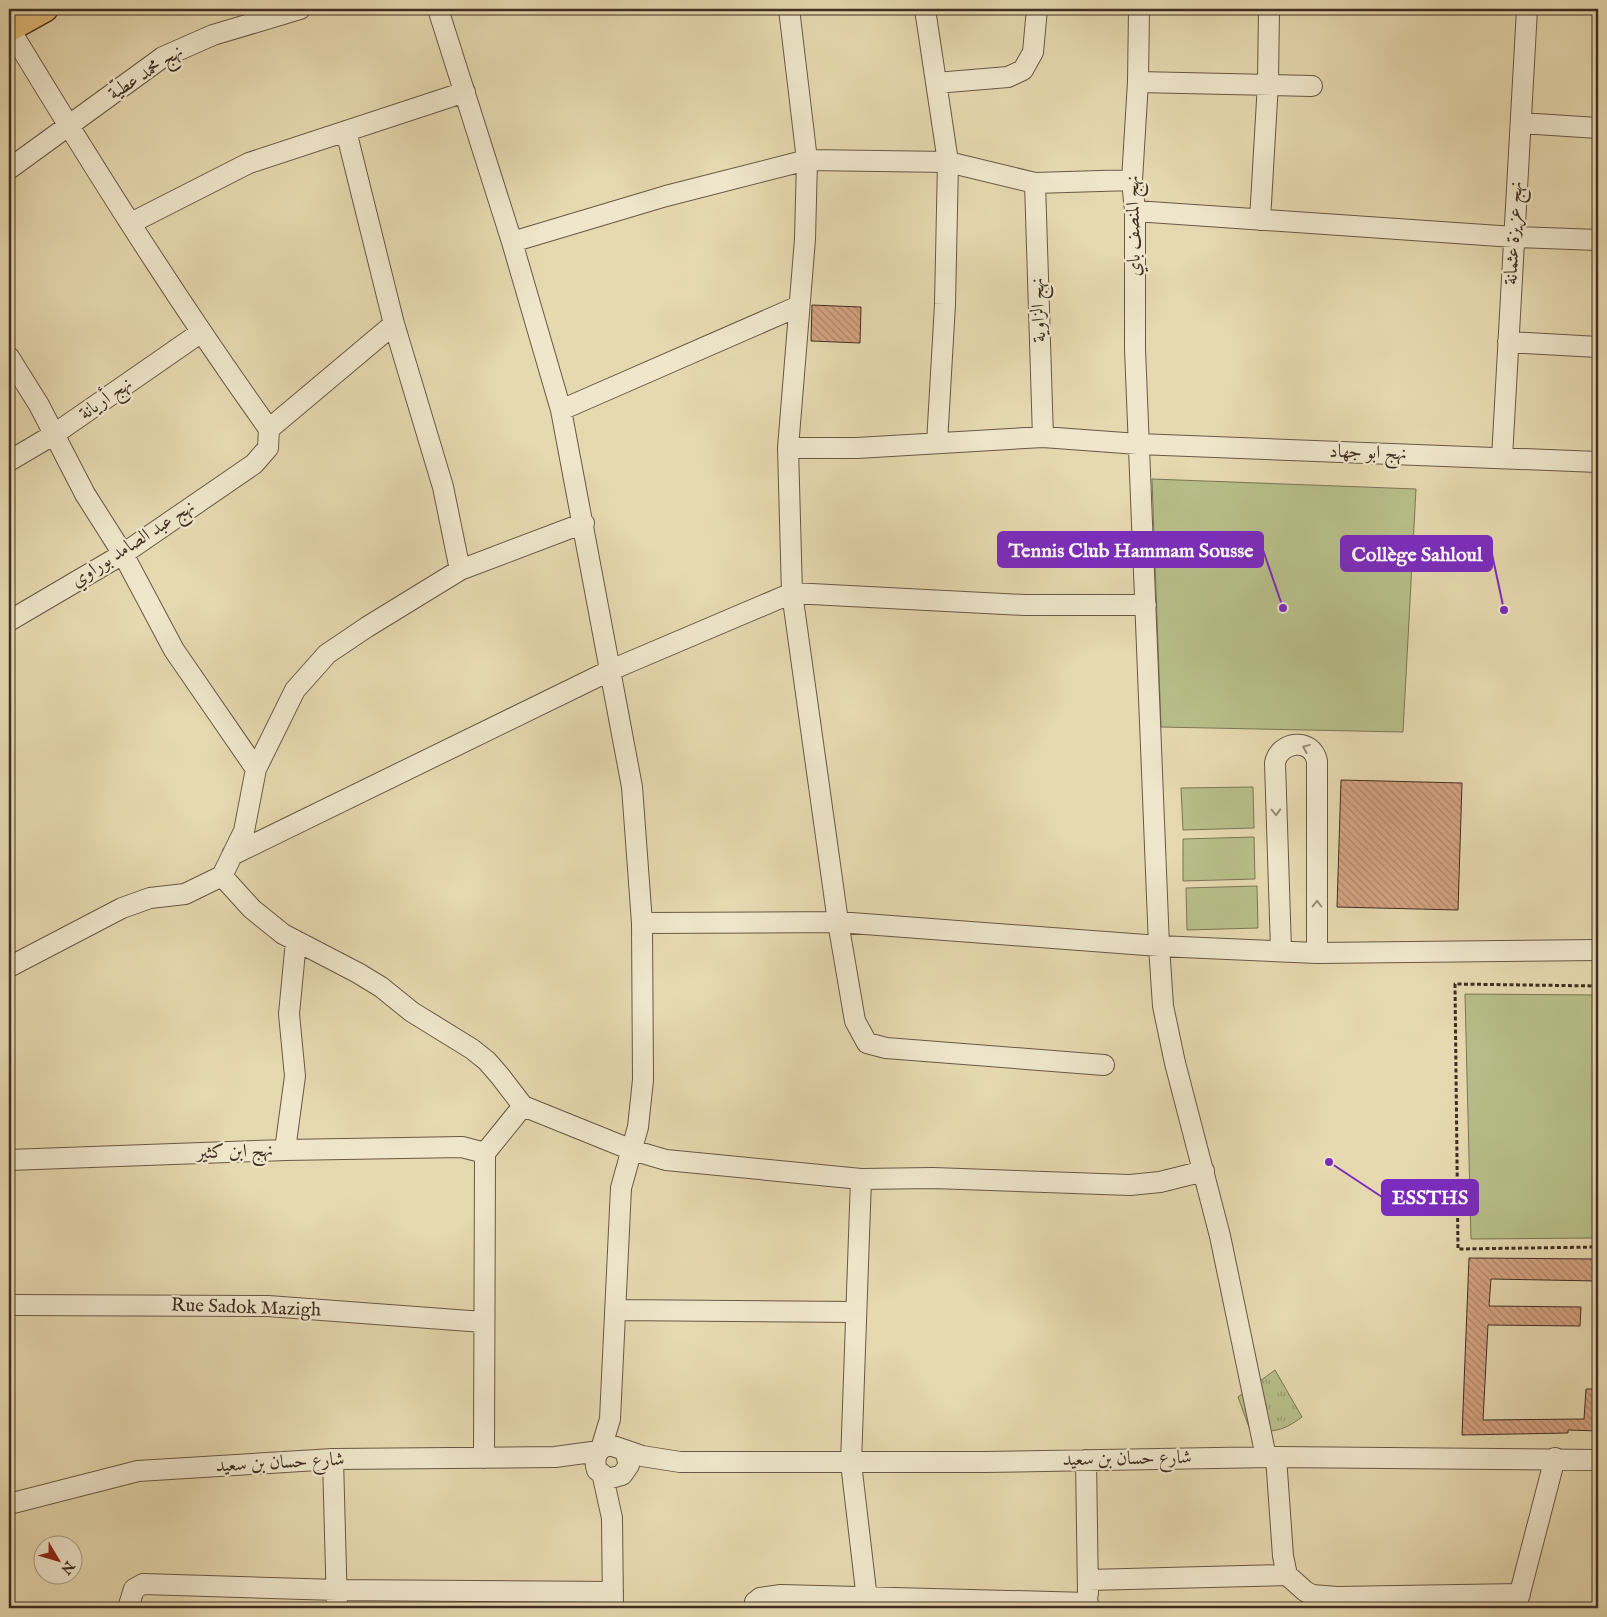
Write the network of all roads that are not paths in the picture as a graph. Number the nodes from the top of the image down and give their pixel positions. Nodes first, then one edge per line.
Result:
1 (45, 9) edge
2 (300, 9) edge
3 (438, 9) edge
4 (789, 9) edge
5 (925, 9) edge
6 (1037, 9) edge
7 (1138, 9) edge
8 (1268, 9) edge
9 (1527, 9) edge
10 (13, 22) edge
11 (1138, 82) junction
12 (1268, 83) junction
13 (936, 84) junction
14 (1312, 86) dead end
15 (465, 92) junction
16 (1520, 123) junction
17 (68, 126) junction
18 (1598, 128) edge
19 (346, 131) junction
20 (807, 160) junction
21 (948, 162) junction
22 (9, 169) edge
23 (1132, 180) junction
24 (1035, 182) junction
25 (1135, 211) junction
26 (1260, 220) junction
27 (131, 223) junction
28 (1514, 237) junction
29 (1598, 240) edge
30 (512, 242) junction
31 (799, 306) junction
32 (394, 324) junction
33 (200, 333) junction
34 (1508, 342) junction
35 (1598, 347) edge
36 (9, 357) edge
37 (561, 410) junction
38 (269, 429) junction
39 (53, 435) junction
40 (1043, 437) junction
41 (938, 443) junction
42 (1138, 444) junction
43 (788, 448) junction
44 (1502, 458) junction
45 (9, 461) edge
46 (1598, 462) edge
47 (584, 523) junction
48 (123, 554) junction
49 (460, 570) junction
50 (792, 593) junction
51 (1146, 605) junction
52 (9, 621) edge
53 (611, 670) junction
54 (256, 769) junction
55 (232, 856) junction
56 (222, 876) junction
57 (838, 922) junction
58 (642, 923) junction
59 (296, 942) junction
60 (1159, 946) junction
61 (1281, 950) junction
62 (1597, 950) edge
63 (1318, 953) junction
64 (9, 967) edge
65 (1104, 1065) dead end
66 (523, 1106) junction
67 (285, 1150) junction
68 (632, 1150) junction
69 (486, 1153) junction
70 (9, 1160) edge
71 (1204, 1171) junction
72 (861, 1179) junction
73 (9, 1305) edge
74 (616, 1310) junction
75 (856, 1312) junction
76 (483, 1322) junction
77 (610, 1419) junction
78 (622, 1449) junction
79 (600, 1450) junction
80 (1598, 1454) edge
81 (555, 1457) junction
82 (1271, 1457) junction
83 (484, 1458) junction
84 (1555, 1458) junction
85 (1575, 1458) junction
86 (333, 1459) junction
87 (1086, 1460) junction
88 (1598, 1460) edge
89 (680, 1462) junction
90 (851, 1463) junction
91 (613, 1475) junction
92 (9, 1504) edge
93 (1287, 1575) junction
94 (1088, 1580) junction
95 (337, 1599) edge
96 (613, 1600) edge
97 (1518, 1601) edge
98 (867, 1604) edge
99 (1088, 1606) edge
100 (128, 1608) edge
101 (755, 1608) edge

1 - 10 main road
2 - 17 street, نهج محمد عطيّة
3 - 15 street
4 - 20 street
5 - 13 street
6 - 13 street
7 - 11 street, نهج المنصف باي
8 - 12 street
9 - 16 street, نهج عزيزة عثمانة
10 - 17 street
11 - 12 street
11 - 23 street, نهج المنصف باي
12 - 14 street
12 - 26 street
13 - 21 street
15 - 19 street
15 - 30 street
16 - 18 street
16 - 28 street, نهج عزيزة عثمانة
17 - 22 street, نهج محمد عطيّة
17 - 27 street
19 - 27 street
19 - 32 street
20 - 21 street
20 - 30 street
20 - 31 street
21 - 24 street
21 - 41 street
23 - 24 street
23 - 25 street, نهج المنصف باي
24 - 40 street, نهج الزاوية
25 - 26 street
25 - 42 street, نهج المنصف باي
26 - 28 street
27 - 33 street
28 - 29 street
28 - 34 street, نهج عزيزة عثمانة
30 - 37 street
31 - 37 street
31 - 43 street
32 - 38 street
32 - 49 street
33 - 38 street
33 - 39 street, نهج أريانة
34 - 35 street
34 - 44 street, نهج عزيزة عثمانة
36 - 39 street
37 - 47 street
38 - 48 street, نهج عبد الصامد بوراوي
39 - 45 street, نهج أريانة
39 - 48 street
40 - 41 street, نهج ابو جهاد
40 - 42 street, نهج ابو جهاد
41 - 43 street, نهج ابو جهاد
42 - 44 street, نهج ابو جهاد
42 - 51 street, نهج المنصف باي
43 - 50 street
44 - 46 street, نهج ابو جهاد
47 - 49 street
47 - 53 street
48 - 52 street, نهج عبد الصامد بوراوي
48 - 54 street
49 - 54 street
50 - 51 street
50 - 53 street
50 - 57 street
51 - 60 street, نهج المنصف باي
53 - 55 street
53 - 58 street
54 - 55 street
55 - 56 street
56 - 59 street
56 - 64 street
57 - 58 street
57 - 60 street
57 - 65 street
58 - 68 street
59 - 66 street
59 - 67 street
60 - 61 street
60 - 71 street, نهج المنصف باي
61 - 63 street
63 -> 61 street
62 - 63 street
66 - 68 street
66 - 69 street
67 - 69 street, نهج ابن كثير
67 - 70 street, نهج ابن كثير
68 - 72 street
68 - 74 street
69 - 76 street
71 - 72 street
71 - 82 street, نهج المنصف باي
72 - 75 street
73 - 76 street, Rue Sadok Mazigh
74 - 75 street
74 - 77 street
75 - 90 street
76 - 83 street
77 - 78 street
77 - 79 street
78 - 79 street
78 - 89 street, شارع حسان بن سعيد
78 - 91 street
79 - 81 street, شارع حسان بن سعيد
79 - 91 street
80 - 85 street, شارع حسان بن سعيد
81 - 83 street, شارع حسان بن سعيد
81 - 91 street, شارع حسان بن سعيد
82 - 84 street, شارع حسان بن سعيد
82 - 87 street, شارع حسان بن سعيد
82 - 93 street, نهج المنصف باي
83 - 86 street, شارع حسان بن سعيد
84 - 85 street, شارع حسان بن سعيد
84 - 97 street
85 - 88 street, شارع حسان بن سعيد
86 - 92 street, شارع حسان بن سعيد
86 - 95 street
87 - 90 street, شارع حسان بن سعيد
87 - 94 street
89 - 90 street, شارع حسان بن سعيد
89 - 91 street, شارع حسان بن سعيد
90 - 98 street
91 - 96 street
93 - 94 street
93 - 97 street
94 - 99 street
95 - 96 street
95 - 100 street
98 - 99 street
98 - 101 street

